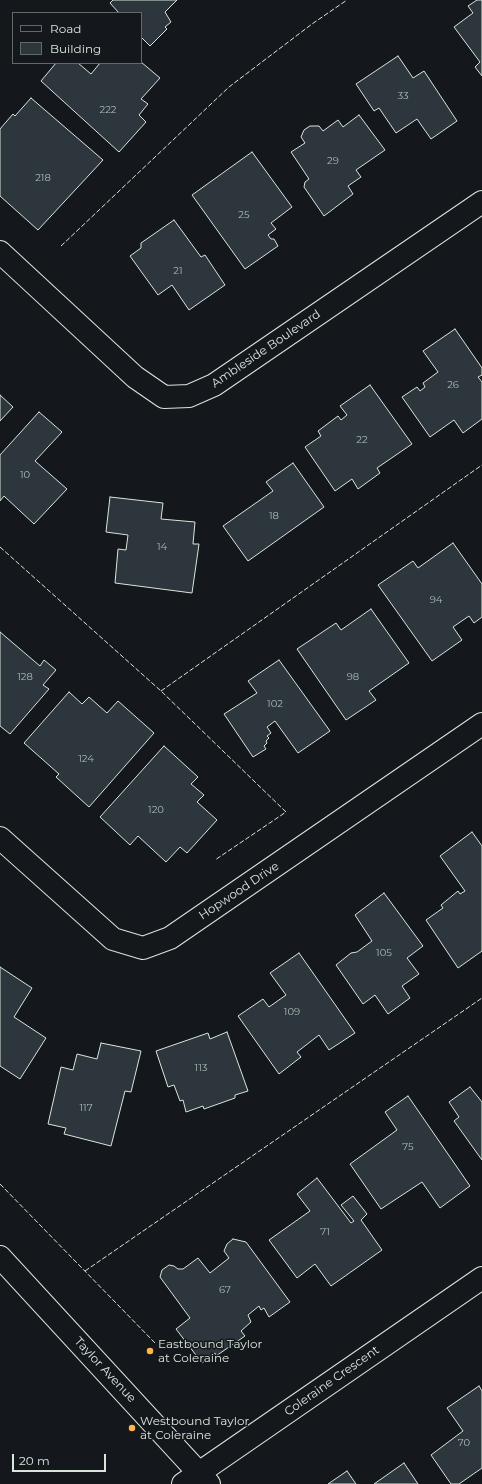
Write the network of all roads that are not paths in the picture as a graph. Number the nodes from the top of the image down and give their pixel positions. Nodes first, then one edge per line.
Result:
1 (482, 202) edge
2 (0, 252) edge
3 (482, 724) edge
4 (0, 838) edge
5 (0, 1257) edge
6 (482, 1278) edge
7 (197, 1480) edge

1 - 2 street, Ambleside Boulevard
3 - 4 street, Hopwood Drive
5 - 7 street, Taylor Avenue
6 - 7 street, Coleraine Crescent

